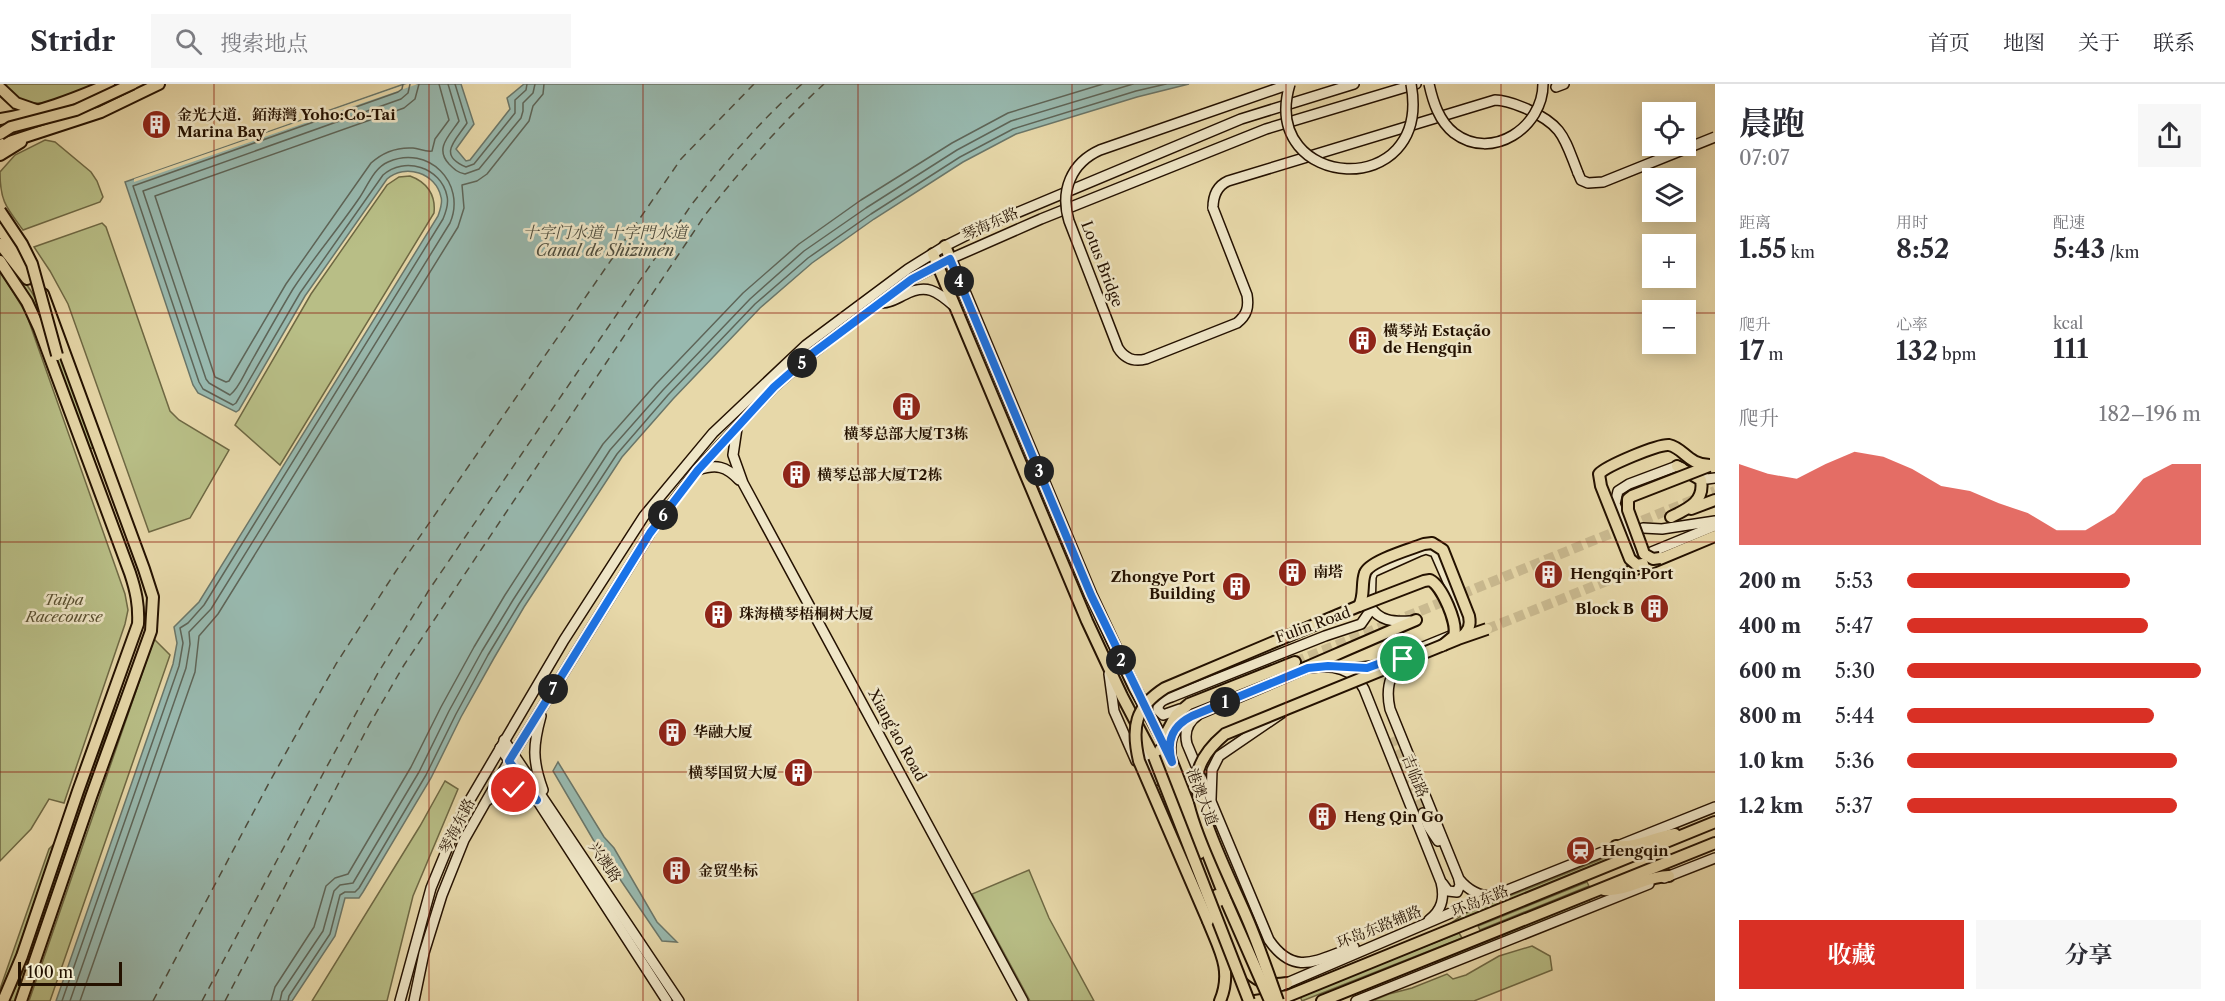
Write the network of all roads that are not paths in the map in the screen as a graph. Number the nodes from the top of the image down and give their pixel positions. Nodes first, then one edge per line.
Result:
1 (109, 84) edge
2 (132, 84) edge
3 (159, 84) edge
4 (1290, 84) edge
5 (1354, 84) edge
6 (1411, 84) edge
7 (1416, 84) edge
8 (1429, 84) edge
9 (1544, 84) edge
10 (0, 88) edge
11 (42, 110) junction
12 (21, 115) junction
13 (0, 119) edge
14 (42, 131) junction
15 (0, 134) edge
16 (28, 135) junction
17 (1715, 137) edge
18 (0, 145) edge
19 (0, 155) edge
20 (0, 211) edge
21 (0, 229) edge
22 (0, 244) edge
23 (945, 246) junction
24 (933, 254) junction
25 (0, 259) edge
26 (950, 259) junction
27 (938, 266) junction
28 (879, 302) junction
29 (954, 306) junction
30 (62, 340) junction
31 (57, 355) junction
32 (736, 428) junction
33 (1713, 464) edge
34 (1677, 466) junction
35 (698, 470) junction
36 (1715, 478) edge
37 (743, 483) junction
38 (1715, 494) edge
39 (1715, 500) edge
40 (1701, 505) junction
41 (1715, 521) edge
42 (1715, 526) edge
43 (1643, 528) dead end
44 (1715, 536) edge
45 (1660, 558) junction
46 (1643, 564) junction
47 (1624, 574) tunnel mouth
48 (1365, 606) junction
49 (1416, 620) joint
50 (138, 624) junction
51 (1487, 629) tunnel mouth
52 (1458, 639) junction
53 (1442, 646) junction
54 (1411, 652) junction
55 (1294, 662) tunnel mouth
56 (1108, 666) junction
57 (1334, 667) junction
58 (1308, 668) junction
59 (1134, 687) junction
60 (1123, 699) junction
61 (544, 704) junction
62 (1291, 707) junction
63 (1182, 708) junction
64 (1207, 710) junction
65 (1390, 710) junction
66 (1373, 712) junction
67 (502, 744) junction
68 (1165, 744) junction
69 (512, 757) junction
70 (1172, 762) junction
71 (537, 800) junction
72 (1211, 801) junction
73 (486, 802) junction
74 (548, 803) junction
75 (1715, 807) edge
76 (1423, 813) tunnel mouth
77 (1715, 822) edge
78 (1690, 832) junction
79 (1715, 843) edge
80 (1616, 846) junction
81 (1715, 858) edge
82 (1450, 861) junction
83 (1457, 876) junction
84 (1669, 876) junction
85 (1442, 882) junction
86 (1598, 890) junction
87 (1501, 894) junction
88 (1227, 903) junction
89 (1258, 914) junction
90 (1211, 922) junction
91 (1419, 927) junction
92 (1402, 934) junction
93 (1226, 970) junction
94 (1287, 983) junction
95 (673, 992) junction
96 (3, 1001) edge
97 (21, 1001) edge
98 (400, 1001) edge
99 (414, 1001) edge
100 (667, 1001) edge
101 (679, 1001) edge
102 (1023, 1001) edge
103 (1220, 1001) edge
104 (1256, 1001) edge
105 (1270, 1001) edge
106 (1278, 1001) edge
107 (1322, 1001) edge
108 (1356, 1001) edge

1 - 11 main road
2 - 15 main road, bridge
3 - 14 main road
4 - 6 main road, Lotus Bridge, bridge
4 - 17 main road, Lotus Bridge, bridge
5 - 23 main road, 琴海东路
7 - 26 main road, 琴海东路
8 - 9 main road, bridge
10 - 11 main road
11 - 12 main road
12 - 13 main road
12 - 16 main road
14 - 16 main road
14 - 19 main road
16 - 18 main road
20 - 31 main road, bridge
21 - 30 main road
22 - 30 main road
23 - 24 main road, 琴海东路
23 - 26 main road, 港澳大道
24 - 27 main road, 港澳大道
24 - 67 main road, 琴海东路
25 - 31 main road, bridge
25 - 50 main road
26 - 27 main road, 琴海东路
26 - 59 main road, 港澳大道
27 - 28 main road, 琴海东路
27 - 29 main road, 港澳大道
28 - 29 main road
28 - 32 main road, 琴海东路
29 - 56 main road, 港澳大道
30 - 97 main road
31 - 50 main road
32 - 35 main road, 琴海东路
32 - 37 main road, Xiang'ao Road
33 - 45 main road, bridge
33 - 46 main road, bridge
34 - 36 main road
34 - 40 main road
34 - 42 main road
35 - 37 main road
35 - 61 main road, 琴海东路
37 - 102 main road, Xiang'ao Road
38 - 40 main road
39 - 40 main road
41 - 43 main road
44 - 45 main road
45 - 46 main road, bridge
46 - 47 main road
48 - 49 main road
48 - 52 main road, bridge
48 - 53 main road, bridge
48 - 54 main road, Fulin Road
48 - 63 main road, Fulin Road
48 - 90 main road, bridge
49 - 58 main road
50 - 96 main road
51 - 52 main road, bridge
52 - 53 main road, bridge
53 - 62 main road, bridge
54 - 57 main road, Fulin Road
54 - 65 main road, 吉临路
55 - 63 main road, Fulin Road
56 - 60 main road, 港澳大道
56 - 93 main road
57 - 58 main road
57 - 66 main road, 吉临路
58 - 64 main road
59 - 68 main road, 港澳大道
59 - 94 main road
60 - 90 main road
60 - 104 main road, 港澳大道, bridge
61 - 69 main road, 琴海东路
61 - 74 main road
62 - 72 main road
62 - 106 main road, bridge
63 - 68 main road
64 - 70 main road
64 - 72 main road
65 - 66 main road
65 - 82 main road, 吉临路
66 - 85 main road, 吉临路
67 - 69 main road, 兴澳路
67 - 98 main road, 琴海东路
68 - 70 main road, 港澳大道
69 - 71 main road, 兴澳路
69 - 73 main road, 琴海东路
69 - 74 main road, 兴澳路
70 - 88 main road, 港澳大道
71 - 73 main road
71 - 100 main road, 兴澳路
72 - 89 main road
73 - 99 main road, 琴海东路
74 - 95 main road, 兴澳路
75 - 80 main road, 环岛东路辅路
76 - 82 main road
77 - 78 main road, 环岛东路
78 - 80 main road
78 - 104 main road, 环岛东路
79 - 86 main road
80 - 87 main road, 环岛东路辅路
81 - 84 main road
82 - 83 main road, 吉临路
83 - 85 main road
83 - 87 main road, 吉临路
84 - 86 main road
84 - 108 main road
85 - 91 main road
86 - 107 main road
87 - 91 main road, 环岛东路辅路
88 - 104 main road, 港澳大道, bridge
88 - 105 main road, bridge
89 - 90 main road
89 - 92 main road
90 - 93 main road
91 - 92 main road, 环岛东路辅路
92 - 94 main road, 环岛东路辅路
93 - 103 main road
94 - 104 main road, 环岛东路辅路
95 - 100 main road
95 - 101 main road, 兴澳路

